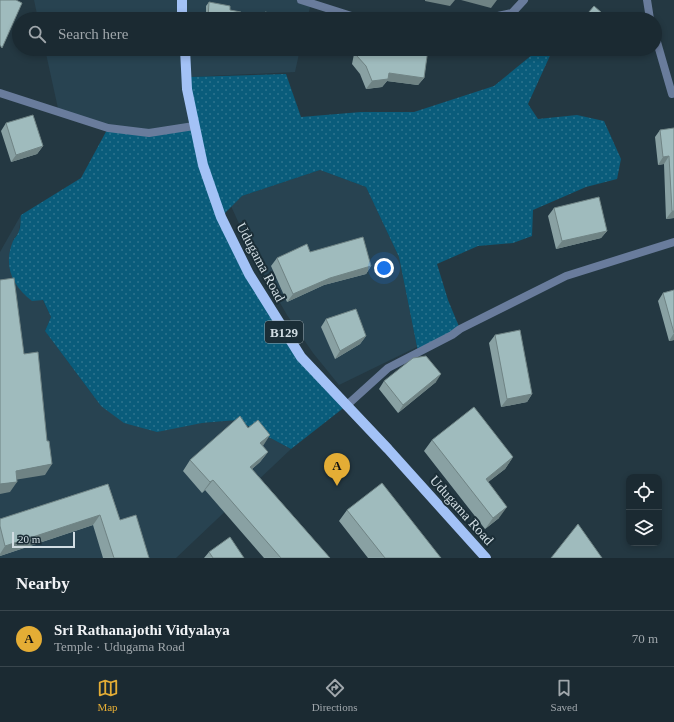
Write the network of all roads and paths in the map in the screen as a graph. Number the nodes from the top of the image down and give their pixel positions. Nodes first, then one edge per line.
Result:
1 (182, 0) edge
2 (301, 0) edge
3 (524, 0) edge
4 (646, 0) edge
5 (182, 12) edge
6 (339, 12) edge
7 (513, 12) edge
8 (649, 12) edge
9 (185, 56) edge
10 (661, 56) edge
11 (0, 93) edge
12 (672, 94) dead end
13 (194, 126) junction
14 (674, 242) edge
15 (346, 406) junction
16 (486, 558) edge

1 - 5 main road
2 - 6 street
3 - 7 street
4 - 8 street
9 - 13 main road, Udugama Road / B129
10 - 12 street
11 - 13 street
13 - 15 main road, Udugama Road / B129
14 - 15 street
15 - 16 main road, Udugama Road / B129

